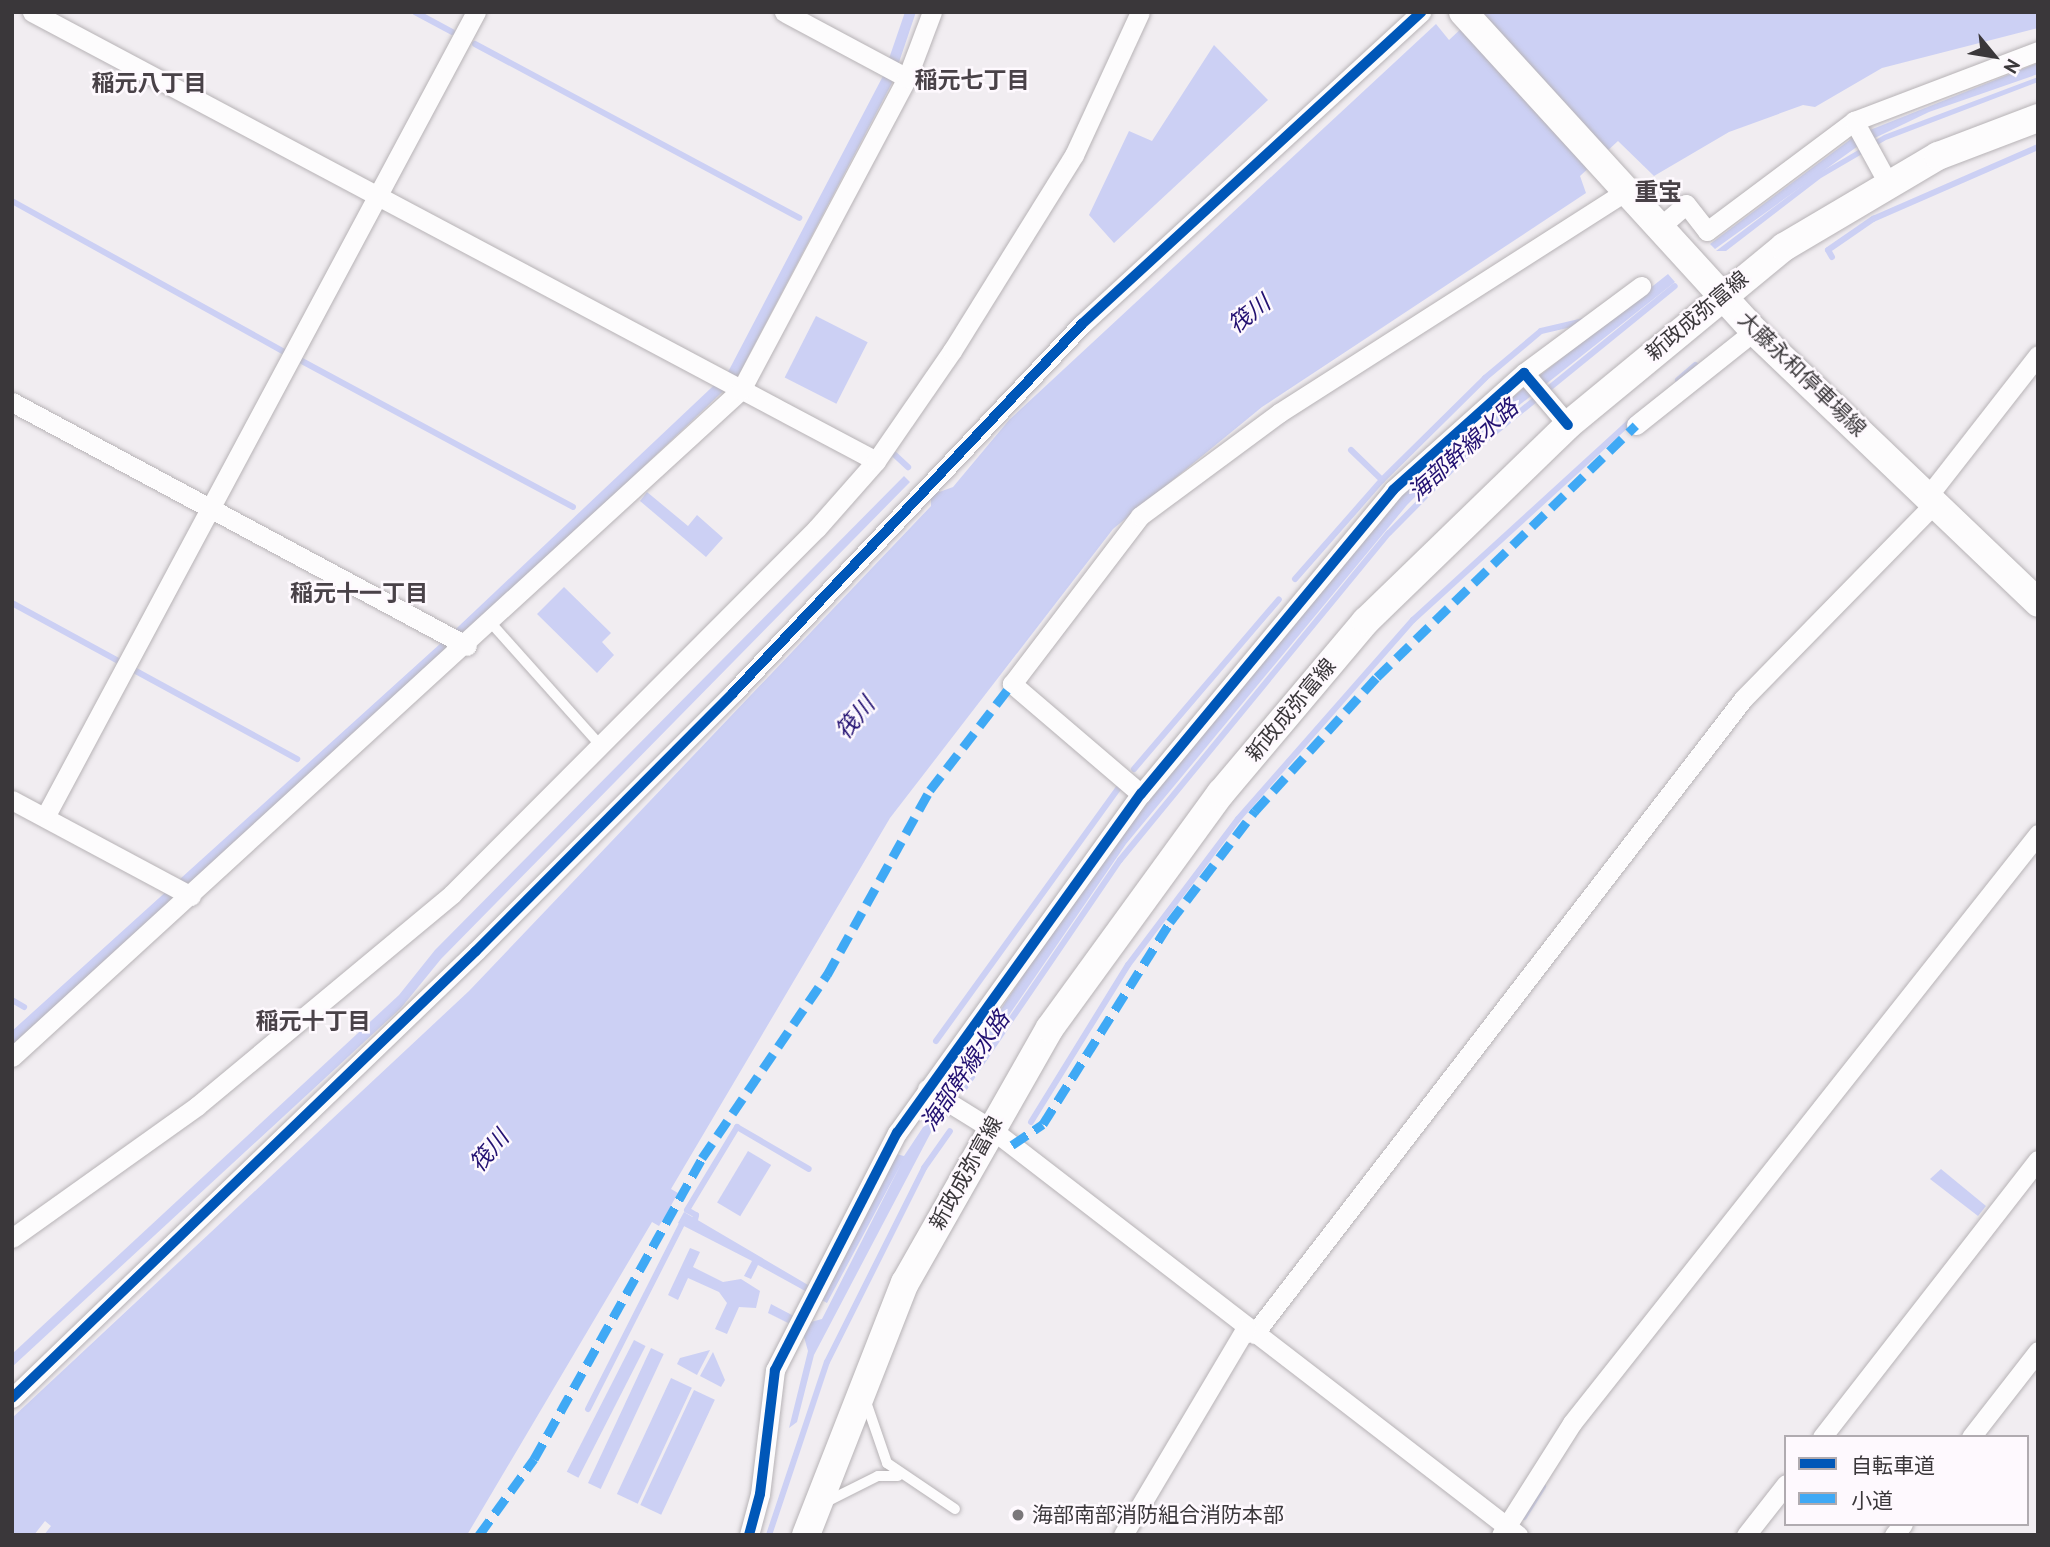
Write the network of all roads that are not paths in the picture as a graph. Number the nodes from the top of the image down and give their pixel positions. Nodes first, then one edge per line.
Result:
1 (32, 12) edge
2 (476, 12) edge
3 (784, 12) edge
4 (932, 12) edge
5 (1140, 12) edge
6 (1421, 12) edge
7 (1463, 12) edge
8 (2038, 51) edge
9 (897, 73) junction
10 (2038, 118) edge
11 (1856, 125) junction
12 (1883, 174) junction
13 (1628, 190) junction
14 (376, 196) junction
15 (1661, 226) junction
16 (1641, 286) dead end
17 (1723, 293) junction
18 (1754, 331) junction
19 (2038, 355) edge
20 (1527, 376) junction
21 (731, 385) junction
22 (12, 402) edge
23 (1568, 425) junction
24 (1636, 425) dead end
25 (876, 461) junction
26 (1931, 500) junction
27 (212, 509) junction
28 (2038, 602) edge
29 (491, 624) junction
30 (466, 645) junction
31 (600, 745) junction
32 (1141, 794) junction
33 (12, 800) edge
34 (45, 817) junction
35 (2038, 834) edge
36 (183, 891) junction
37 (12, 1056) edge
38 (937, 1095) junction
39 (990, 1128) junction
40 (2038, 1160) edge
41 (12, 1238) edge
42 (1250, 1331) junction
43 (2038, 1351) edge
44 (861, 1385) junction
45 (12, 1398) edge
46 (1824, 1435) edge
47 (1973, 1435) edge
48 (898, 1476) junction
49 (1784, 1487) edge
50 (815, 1507) junction
51 (955, 1509) dead end
52 (1509, 1532) edge
53 (749, 1535) edge
54 (806, 1535) edge
55 (1123, 1535) edge
56 (1746, 1535) edge

1 - 14 street
2 - 14 street
3 - 9 street
4 - 9 street
5 - 25 street
6 - 45 street
7 - 13 main road, 大藤永和停車場線
8 - 11 street
9 - 21 street
10 - 12 main road, 新政成弥富線
11 - 12 street
11 - 15 street
12 - 17 main road, 新政成弥富線
13 - 15 main road, 大藤永和停車場線
13 - 32 street
14 - 21 street
14 - 27 street
15 - 17 main road, 大藤永和停車場線
16 - 20 street
17 - 18 main road, 大藤永和停車場線
17 - 23 main road, 新政成弥富線
18 - 24 street
18 - 26 main road, 大藤永和停車場線
19 - 26 street
20 - 23 street
20 - 32 street
21 - 25 street
21 - 29 street
22 - 27 street
23 - 39 main road, 新政成弥富線
25 - 31 street
26 - 28 main road, 大藤永和停車場線
26 - 42 street
27 - 30 street
27 - 34 street
29 - 30 street
29 - 31 lane
30 - 36 street
31 - 41 street
32 - 38 street
33 - 34 street
34 - 36 street
35 - 52 street
36 - 37 street
38 - 39 street
38 - 53 street
39 - 42 street
39 - 44 main road, 新政成弥富線
40 - 46 street
42 - 52 street
42 - 55 street
43 - 47 street
44 - 48 lane
44 - 50 main road, 新政成弥富線
48 - 50 lane
48 - 51 lane
49 - 56 street
50 - 54 main road, 新政成弥富線

